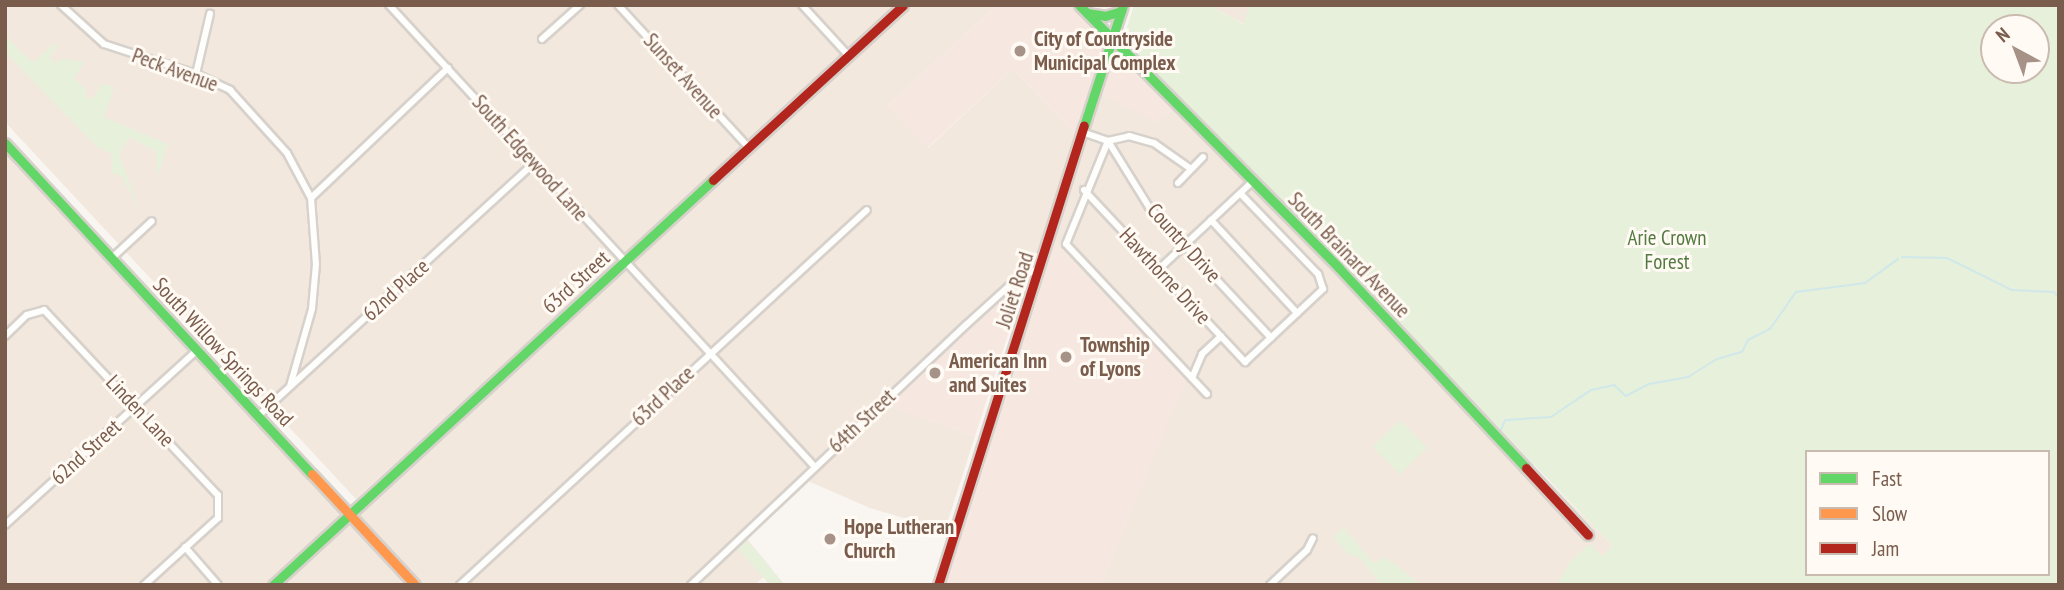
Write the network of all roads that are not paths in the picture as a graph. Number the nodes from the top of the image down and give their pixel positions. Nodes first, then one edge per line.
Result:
1 (61, 5) edge
2 (389, 5) edge
3 (580, 5) edge
4 (618, 5) edge
5 (802, 5) edge
6 (903, 5) edge
7 (1079, 5) edge
8 (1122, 8) edge
9 (1087, 13) junction
10 (210, 14) dead end
11 (1112, 36) junction
12 (542, 39) dead end
13 (848, 55) junction
14 (449, 68) junction
15 (196, 74) junction
16 (1085, 133) junction
17 (1108, 141) junction
18 (5, 143) edge
19 (748, 147) junction
20 (1203, 157) dead end
21 (533, 164) junction
22 (1191, 169) junction
23 (1253, 181) junction
24 (1178, 183) dead end
25 (1084, 190) junction
26 (1240, 193) junction
27 (311, 198) junction
28 (867, 210) dead end
29 (1211, 220) junction
30 (152, 221) dead end
31 (1184, 246) junction
32 (112, 258) junction
33 (625, 260) junction
34 (1040, 268) junction
35 (1159, 269) junction
36 (1297, 313) junction
37 (1221, 335) junction
38 (5, 336) edge
39 (1271, 338) junction
40 (197, 350) junction
41 (710, 352) junction
42 (1192, 378) junction
43 (290, 386) junction
44 (1207, 394) dead end
45 (135, 406) junction
46 (258, 416) junction
47 (814, 465) junction
48 (349, 513) junction
49 (5, 525) edge
50 (1588, 535) dead end
51 (1313, 538) dead end
52 (185, 547) junction
53 (144, 585) edge
54 (219, 585) edge
55 (273, 585) edge
56 (415, 585) edge
57 (460, 585) edge
58 (691, 585) edge
59 (939, 585) edge
60 (1270, 585) edge

1 - 15 street, Peck Avenue
2 - 14 street, South Edgewood Lane
3 - 12 street
4 - 19 street, Sunset Avenue
5 - 13 street
6 - 13 street, 63rd Street
7 - 9 street, South Brainard Avenue
8 - 9 street
8 - 11 street, Joliet Road
9 - 11 street, South Brainard Avenue
10 - 15 street
11 - 16 street, Joliet Road
11 - 23 street, South Brainard Avenue
13 - 19 street, 63rd Street
14 - 21 street, South Edgewood Lane
14 - 27 street
15 - 27 street, Peck Avenue
16 - 17 street
16 - 34 street, Joliet Road
17 - 22 street
17 - 25 street
17 - 31 street, Country Drive
18 - 32 street, South Willow Springs Road
19 - 33 street, 63rd Street
20 - 22 street
21 - 33 street, South Edgewood Lane
21 - 43 street, 62nd Place
22 - 24 street
23 - 26 street
23 - 50 street, South Brainard Avenue
25 - 35 street, Hawthorne Drive
25 - 42 street
26 - 29 street
26 - 36 street
27 - 43 street, Peck Avenue
28 - 41 street, 63rd Place
29 - 31 street
29 - 36 street
30 - 32 street
31 - 35 street
31 - 39 street, Country Drive
32 - 40 street, South Willow Springs Road
33 - 41 street, South Edgewood Lane
33 - 48 street, 63rd Street
34 - 47 street, 64th Street
34 - 59 street, Joliet Road
35 - 37 street, Hawthorne Drive
36 - 39 street
37 - 39 street, Hawthorne Drive
37 - 42 street
38 - 45 street, Linden Lane
40 - 45 street, 62nd Street
40 - 46 street, South Willow Springs Road
41 - 47 street, South Edgewood Lane
41 - 57 street, 63rd Place
42 - 44 street
43 - 46 street, 62nd Place
45 - 49 street, 62nd Street
45 - 52 street, Linden Lane
46 - 48 street, South Willow Springs Road
47 - 58 street, 64th Street
48 - 55 street, 63rd Street
48 - 56 street, South Willow Springs Road
51 - 60 street
52 - 53 street
52 - 54 street

